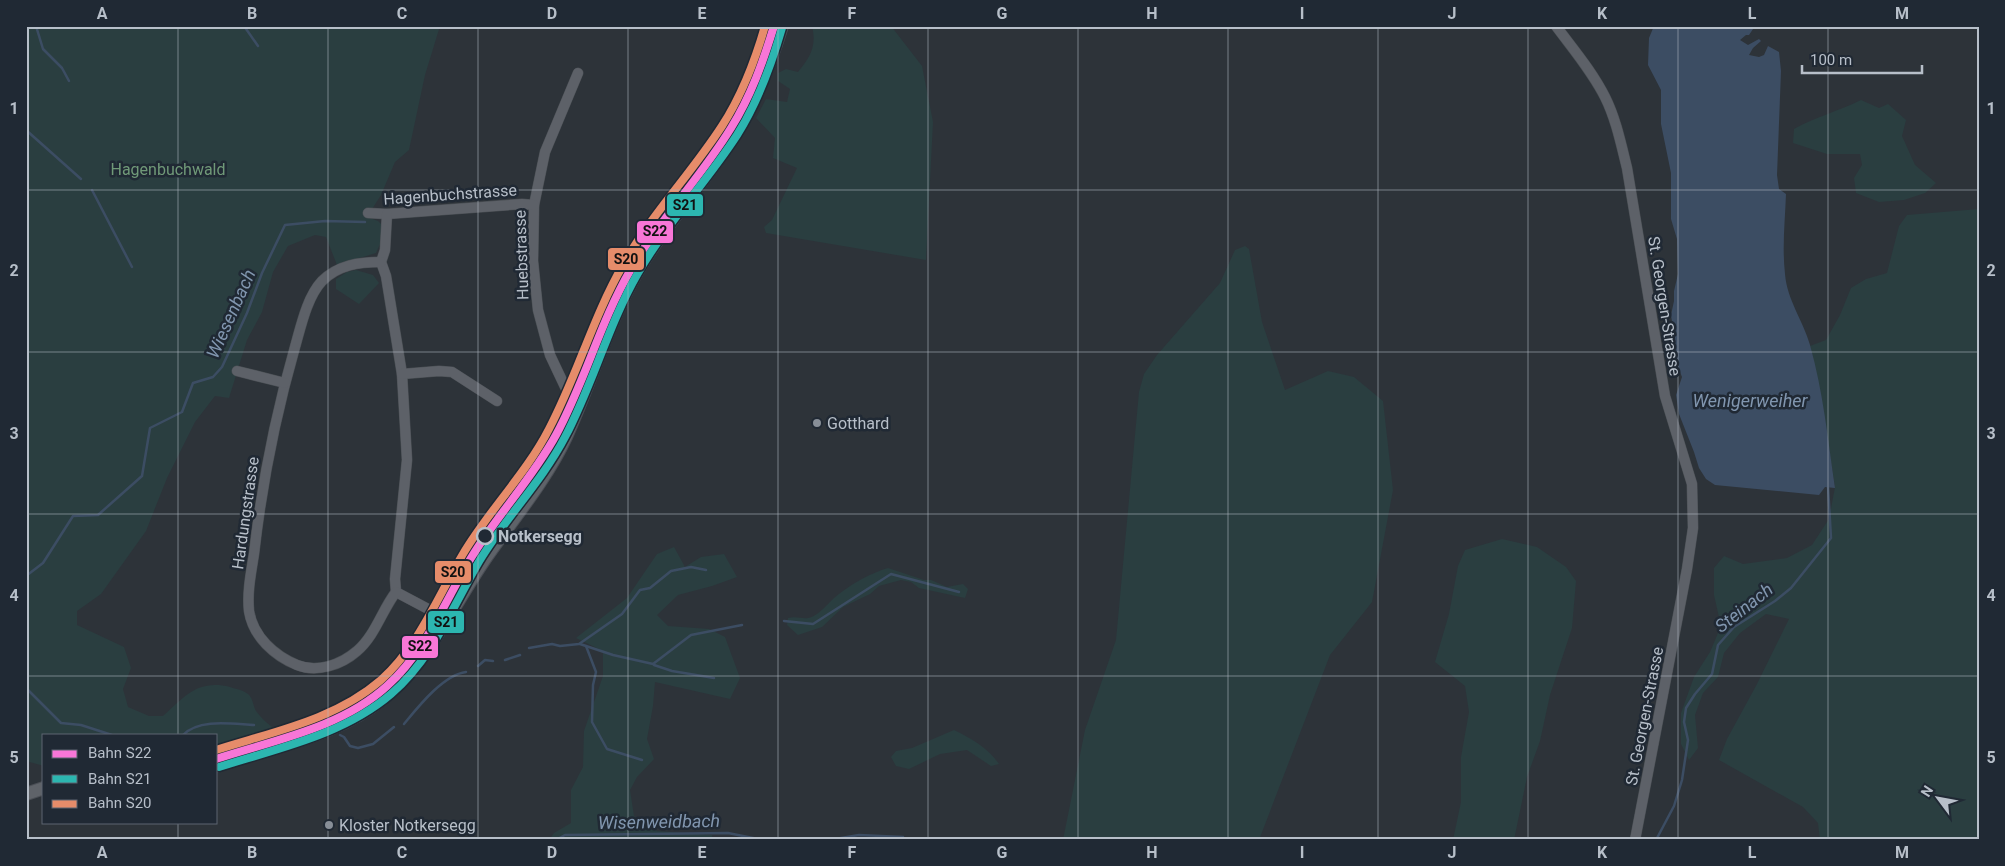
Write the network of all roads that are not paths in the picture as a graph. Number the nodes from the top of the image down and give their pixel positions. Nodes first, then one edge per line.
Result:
1 (782, 26) edge
2 (1556, 26) edge
3 (578, 73) dead end
4 (534, 206) junction
5 (368, 214) dead end
6 (387, 214) junction
7 (381, 262) junction
8 (237, 371) dead end
9 (402, 374) junction
10 (285, 383) junction
11 (497, 401) dead end
12 (581, 401) junction
13 (396, 592) junction
14 (447, 618) junction
15 (218, 765) edge
16 (42, 789) edge
17 (26, 794) edge
18 (1635, 840) edge

1 - 12 main road
2 - 18 street, St. Georgen-Strasse
3 - 4 street, Huebstrasse
4 - 6 street, Hagenbuchstrasse
4 - 12 street, Huebstrasse
5 - 6 street, Hagenbuchstrasse
6 - 7 street
7 - 9 street
7 - 10 street, Hardungstrasse
8 - 10 street
9 - 11 street
9 - 13 street
10 - 13 street, Hardungstrasse
12 - 14 main road
13 - 14 street
14 - 15 main road
16 - 17 main road

